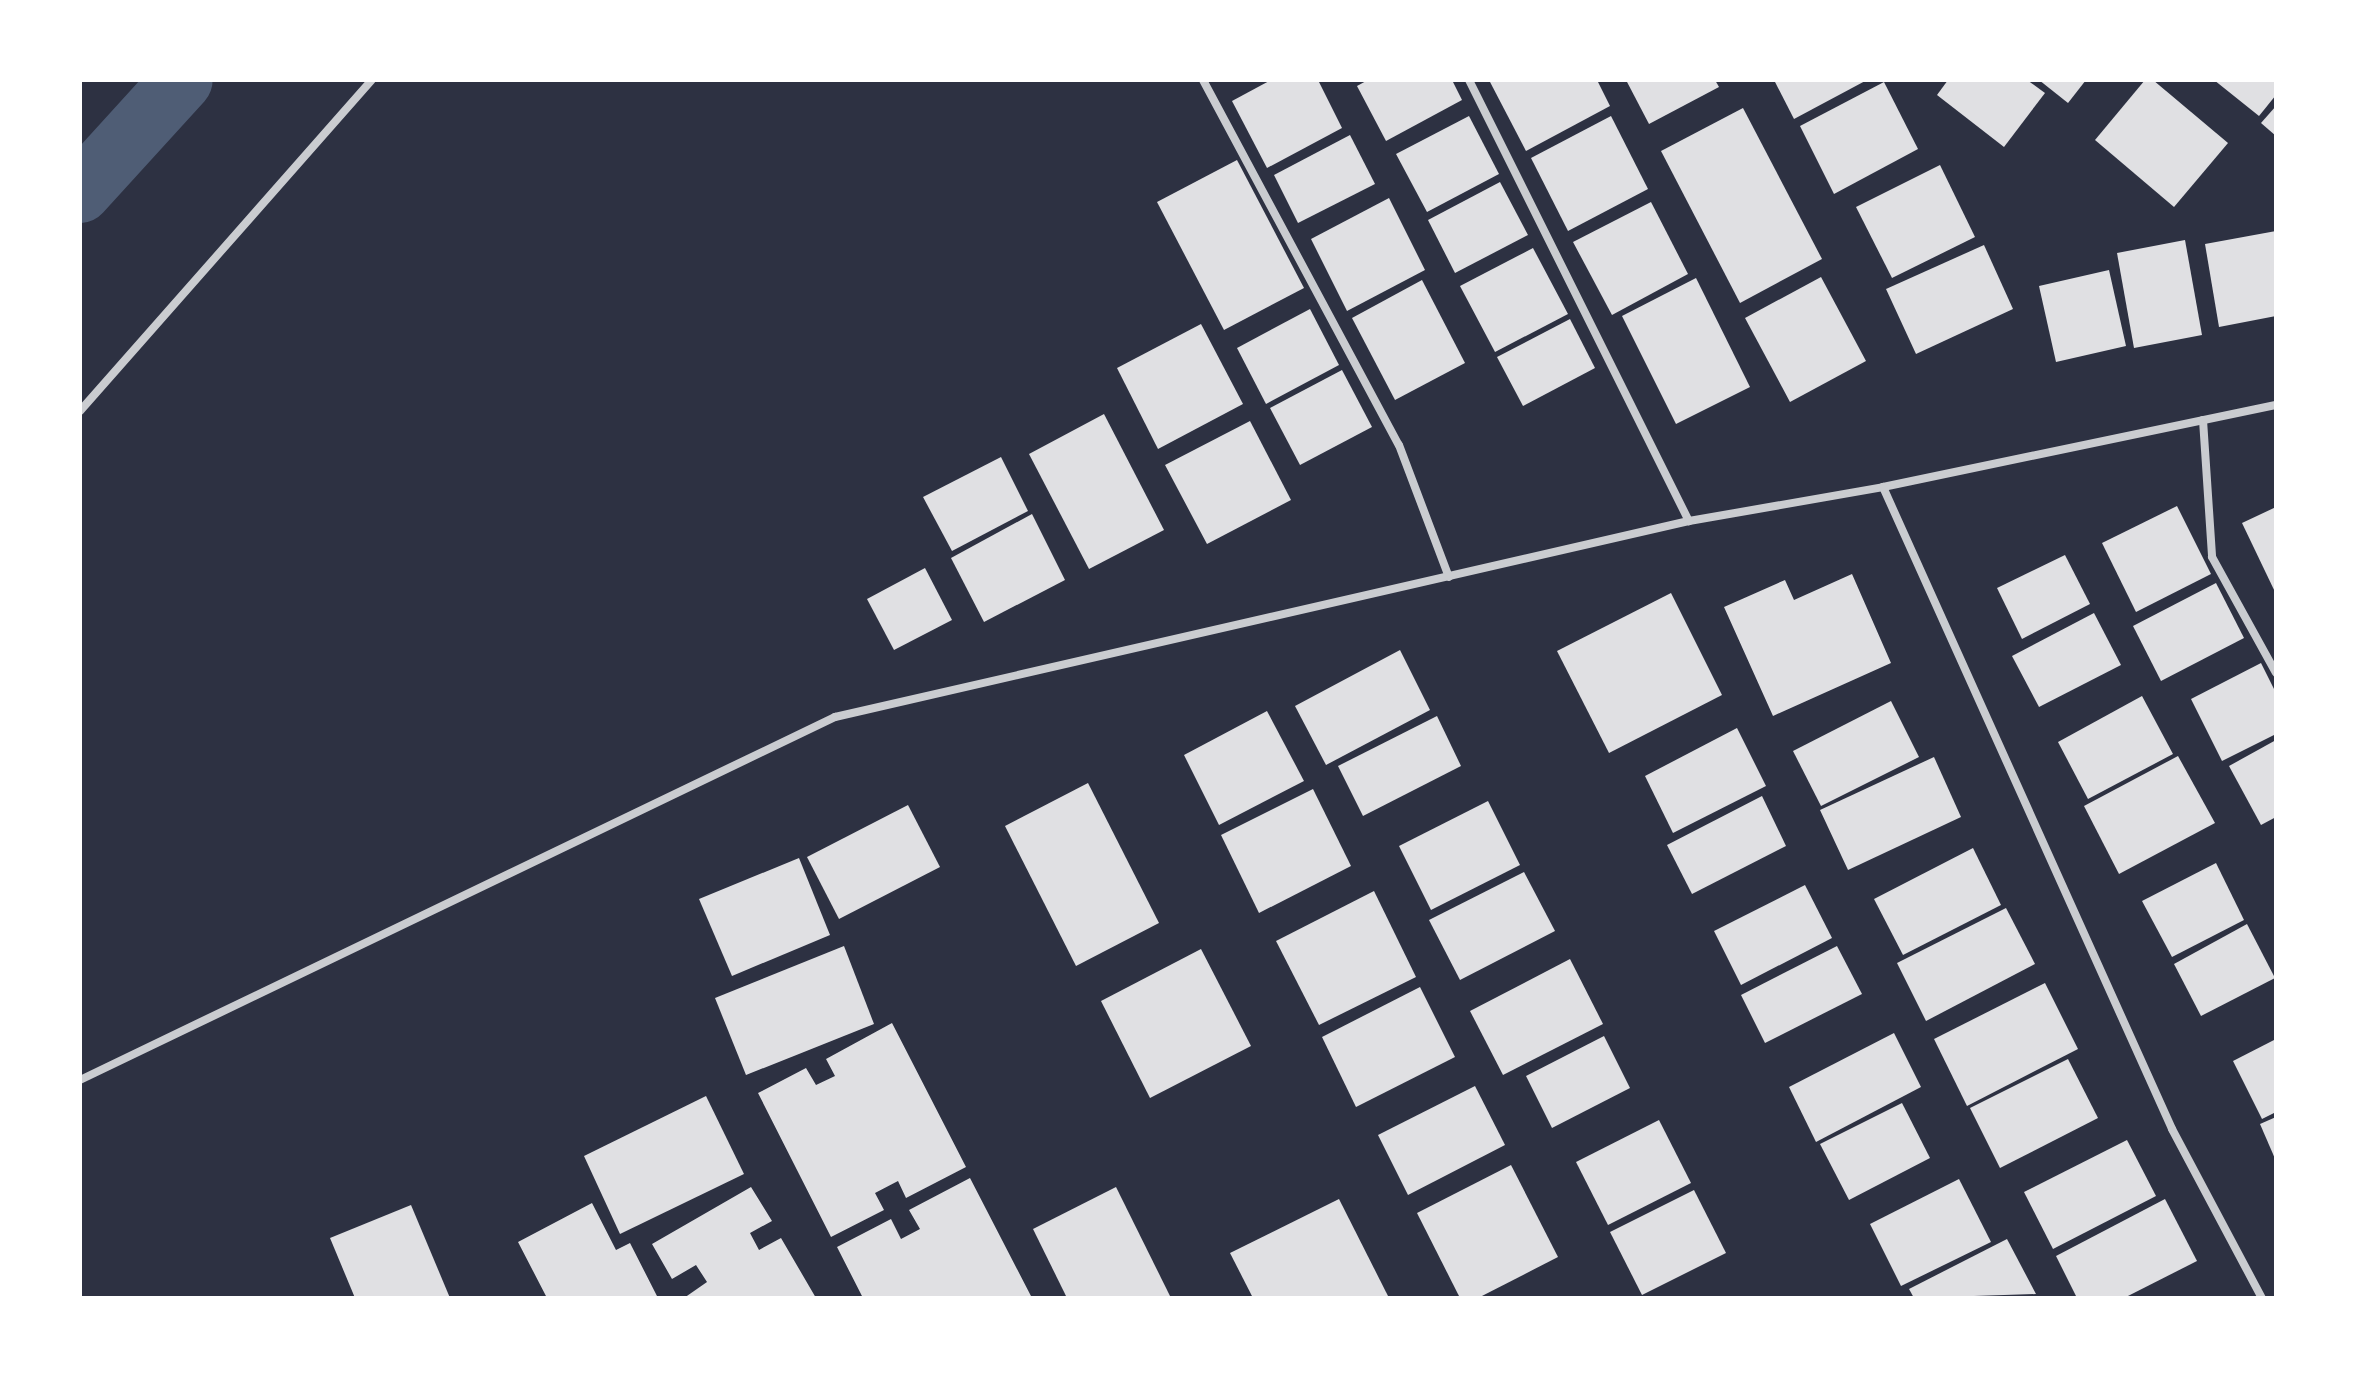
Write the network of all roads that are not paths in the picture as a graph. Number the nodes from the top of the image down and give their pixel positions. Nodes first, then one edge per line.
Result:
1 (372, 80) edge
2 (1203, 80) edge
3 (1469, 80) edge
4 (2276, 405) edge
5 (80, 411) edge
6 (2203, 420) junction
7 (1883, 487) junction
8 (1689, 521) junction
9 (1449, 577) junction
10 (2276, 673) edge
11 (80, 1080) edge
12 (2262, 1298) edge

1 - 5 street
2 - 9 street
3 - 8 street
4 - 6 street
6 - 7 street
6 - 10 street
7 - 8 street
7 - 12 street
8 - 9 street
9 - 11 street

